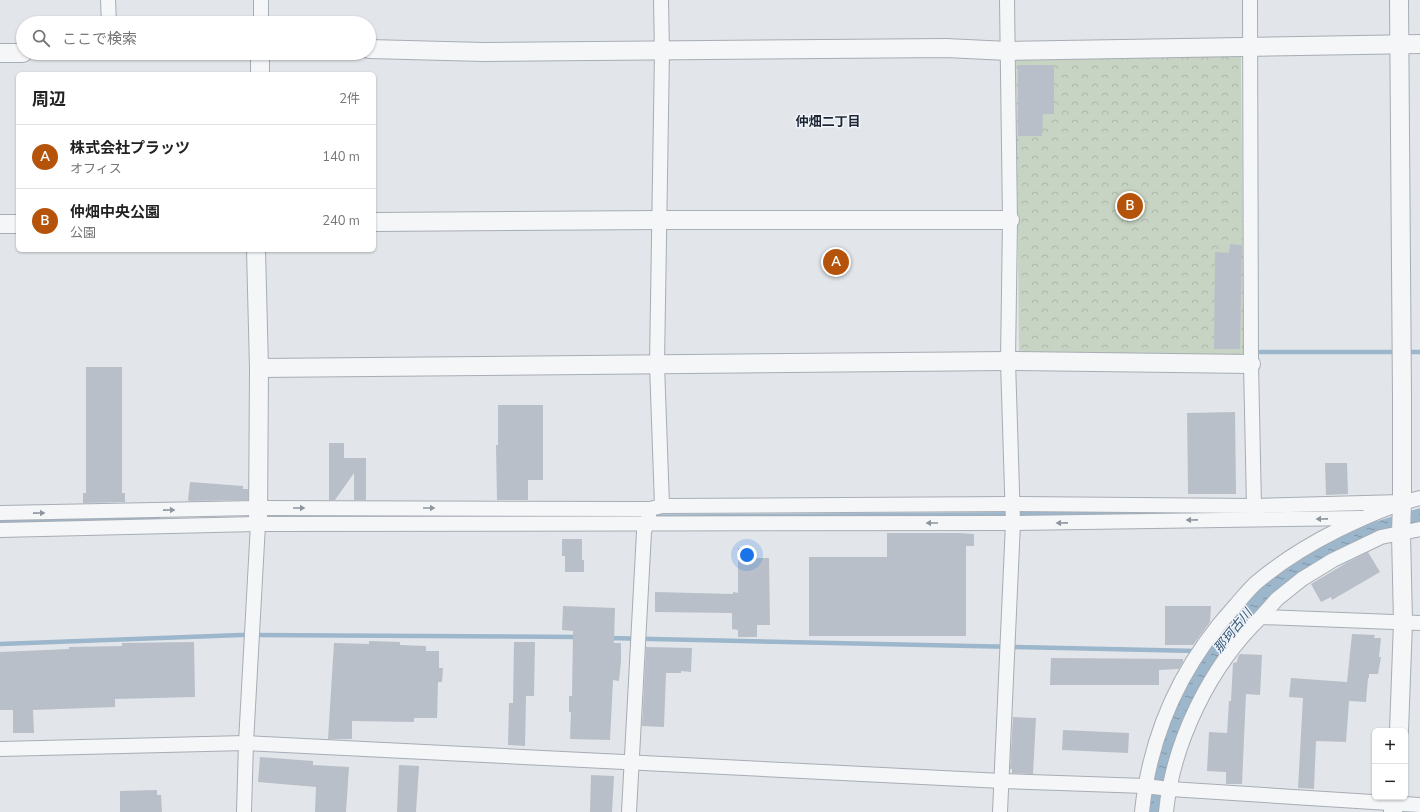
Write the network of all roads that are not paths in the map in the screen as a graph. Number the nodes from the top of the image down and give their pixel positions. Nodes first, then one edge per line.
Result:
1 (108, 0) edge
2 (261, 0) edge
3 (661, 0) edge
4 (1007, 0) edge
5 (1250, 0) edge
6 (1399, 0) edge
7 (109, 16) edge
8 (261, 16) edge
9 (1399, 44) junction
10 (1420, 44) edge
11 (1251, 46) junction
12 (376, 49) edge
13 (662, 51) junction
14 (1008, 51) junction
15 (0, 53) edge
16 (16, 53) edge
17 (260, 60) edge
18 (260, 72) edge
19 (660, 220) junction
20 (1010, 220) junction
21 (376, 222) edge
22 (0, 224) edge
23 (16, 224) edge
24 (256, 252) edge
25 (1008, 361) junction
26 (657, 364) junction
27 (1251, 364) junction
28 (259, 368) junction
29 (1420, 498) edge
30 (1402, 502) junction
31 (1011, 504) junction
32 (656, 508) junction
33 (0, 513) edge
34 (1255, 513) junction
35 (258, 516) junction
36 (1361, 518) junction
37 (647, 523) junction
38 (1013, 523) junction
39 (1420, 529) edge
40 (0, 530) edge
41 (1401, 534) junction
42 (1261, 617) junction
43 (1411, 623) edge
44 (1399, 728) edge
45 (246, 743) junction
46 (0, 749) edge
47 (631, 763) junction
48 (1002, 780) junction
49 (1145, 786) junction
50 (1170, 789) junction
51 (1394, 804) edge
52 (1420, 805) edge
53 (244, 812) edge
54 (629, 812) edge
55 (1000, 812) edge
56 (1142, 812) edge
57 (1166, 812) edge

1 - 7 street
2 - 8 street
3 - 13 street
4 - 14 street
5 - 11 street
6 - 9 street
9 - 10 street
9 - 11 street
9 - 30 street
11 - 14 street
11 - 27 street
12 - 13 street
13 - 14 street
13 - 19 street
14 - 20 street
15 - 16 street
17 - 18 street
19 - 20 street
19 - 21 street
19 - 26 street
20 - 25 street
22 - 23 street
24 - 28 street
25 - 26 street
25 - 27 street
25 - 31 street
26 - 28 street
26 - 32 street
27 - 34 street
28 - 35 street
29 - 30 street
30 - 34 street
30 - 36 street
30 - 41 street
31 - 32 street
31 - 34 street
31 - 38 street
35 -> 32 street
32 - 37 street
33 -> 35 street
36 -> 34 street
34 -> 38 street
35 - 37 street
35 - 40 street
35 - 45 street
36 - 49 street
38 -> 37 street
37 - 47 street
38 - 48 street
39 - 41 street
41 - 42 street
41 - 43 street
42 - 43 street
42 - 50 street
43 - 44 street
45 - 46 street
45 - 47 street
45 - 53 street
47 - 48 street
47 - 54 street
48 - 49 street
48 - 55 street
49 - 50 street
49 - 56 street
50 - 51 street
50 - 57 street
51 - 52 street

